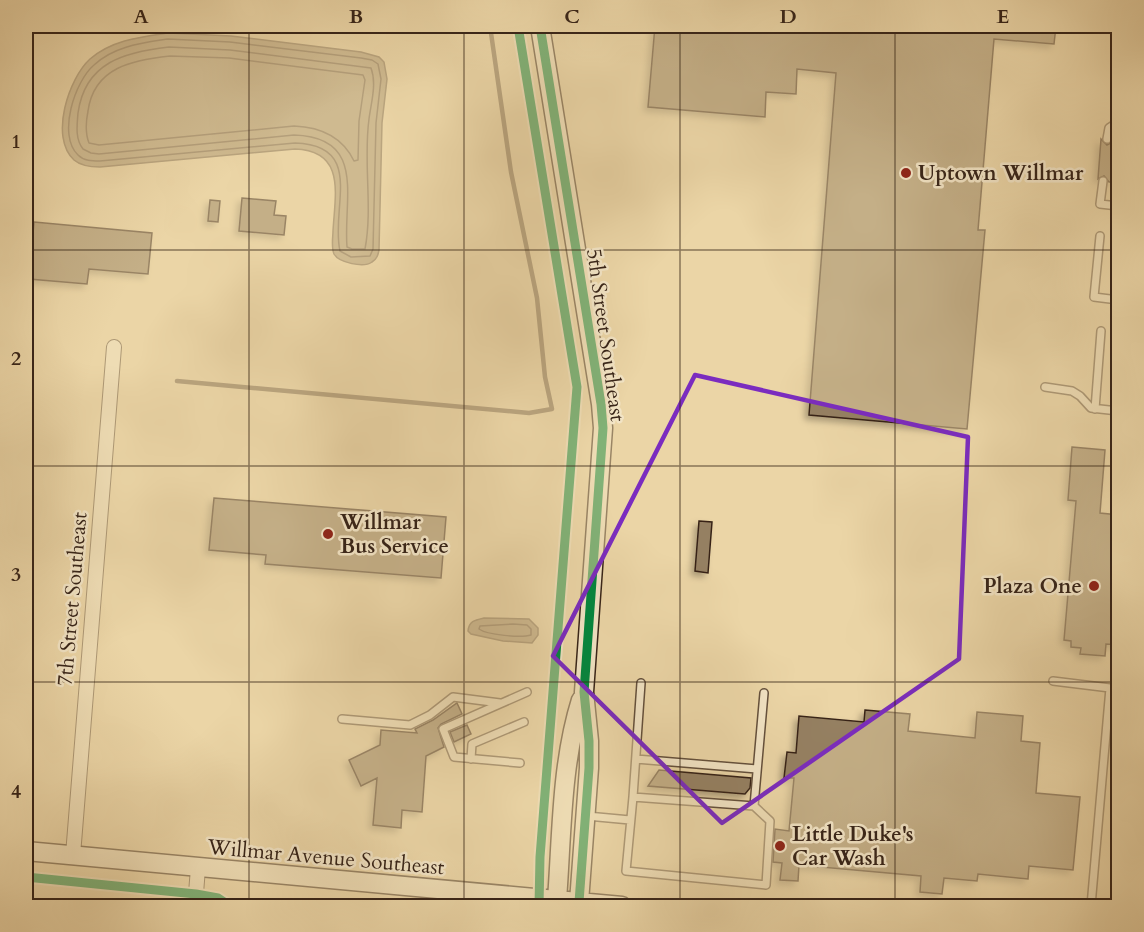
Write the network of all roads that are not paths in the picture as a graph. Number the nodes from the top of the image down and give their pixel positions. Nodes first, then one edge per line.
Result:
1 (540, 26) edge
2 (1119, 122) edge
3 (1107, 139) dead end
4 (1102, 182) dead end
5 (1119, 206) edge
6 (1100, 236) dead end
7 (1119, 300) edge
8 (1101, 331) dead end
9 (114, 347) dead end
10 (1045, 387) dead end
11 (1095, 409) junction
12 (1119, 411) edge
13 (1053, 681) dead end
14 (641, 683) dead end
15 (1110, 688) junction
16 (1119, 689) edge
17 (527, 692) dead end
18 (584, 692) junction
19 (764, 693) dead end
20 (500, 704) junction
21 (342, 719) dead end
22 (524, 722) dead end
23 (471, 759) junction
24 (636, 759) junction
25 (520, 763) dead end
26 (757, 769) junction
27 (633, 797) junction
28 (754, 806) junction
29 (585, 816) junction
30 (630, 820) junction
31 (26, 851) edge
32 (73, 855) junction
33 (198, 868) junction
34 (557, 900) junction
35 (579, 903) junction
36 (195, 906) edge
37 (622, 906) edge
38 (1091, 906) edge

1 - 18 street, 5th Street Southeast
2 - 3 lane
4 - 5 lane
6 - 7 lane
8 - 11 lane
9 - 32 street, 7th Street Southeast
10 - 11 lane
11 - 12 lane
13 - 15 lane
14 - 24 lane
15 - 16 lane
15 - 38 lane
17 - 20 lane
18 - 29 street, 5th Street Southeast
18 - 34 street, 5th Street Southeast
19 - 26 lane
20 - 21 lane
20 - 23 lane
22 - 23 lane
23 - 25 lane
24 - 26 lane
24 - 27 lane
26 - 28 lane
27 - 28 lane
27 - 30 lane
28 - 30 lane
29 - 30 lane
29 - 35 street, 5th Street Southeast
31 - 32 street, Willmar Avenue Southeast
32 - 33 street, Willmar Avenue Southeast
33 - 34 street, Willmar Avenue Southeast
33 - 36 street
34 - 35 street, Willmar Avenue Southeast
35 - 37 street, Willmar Avenue Southeast

